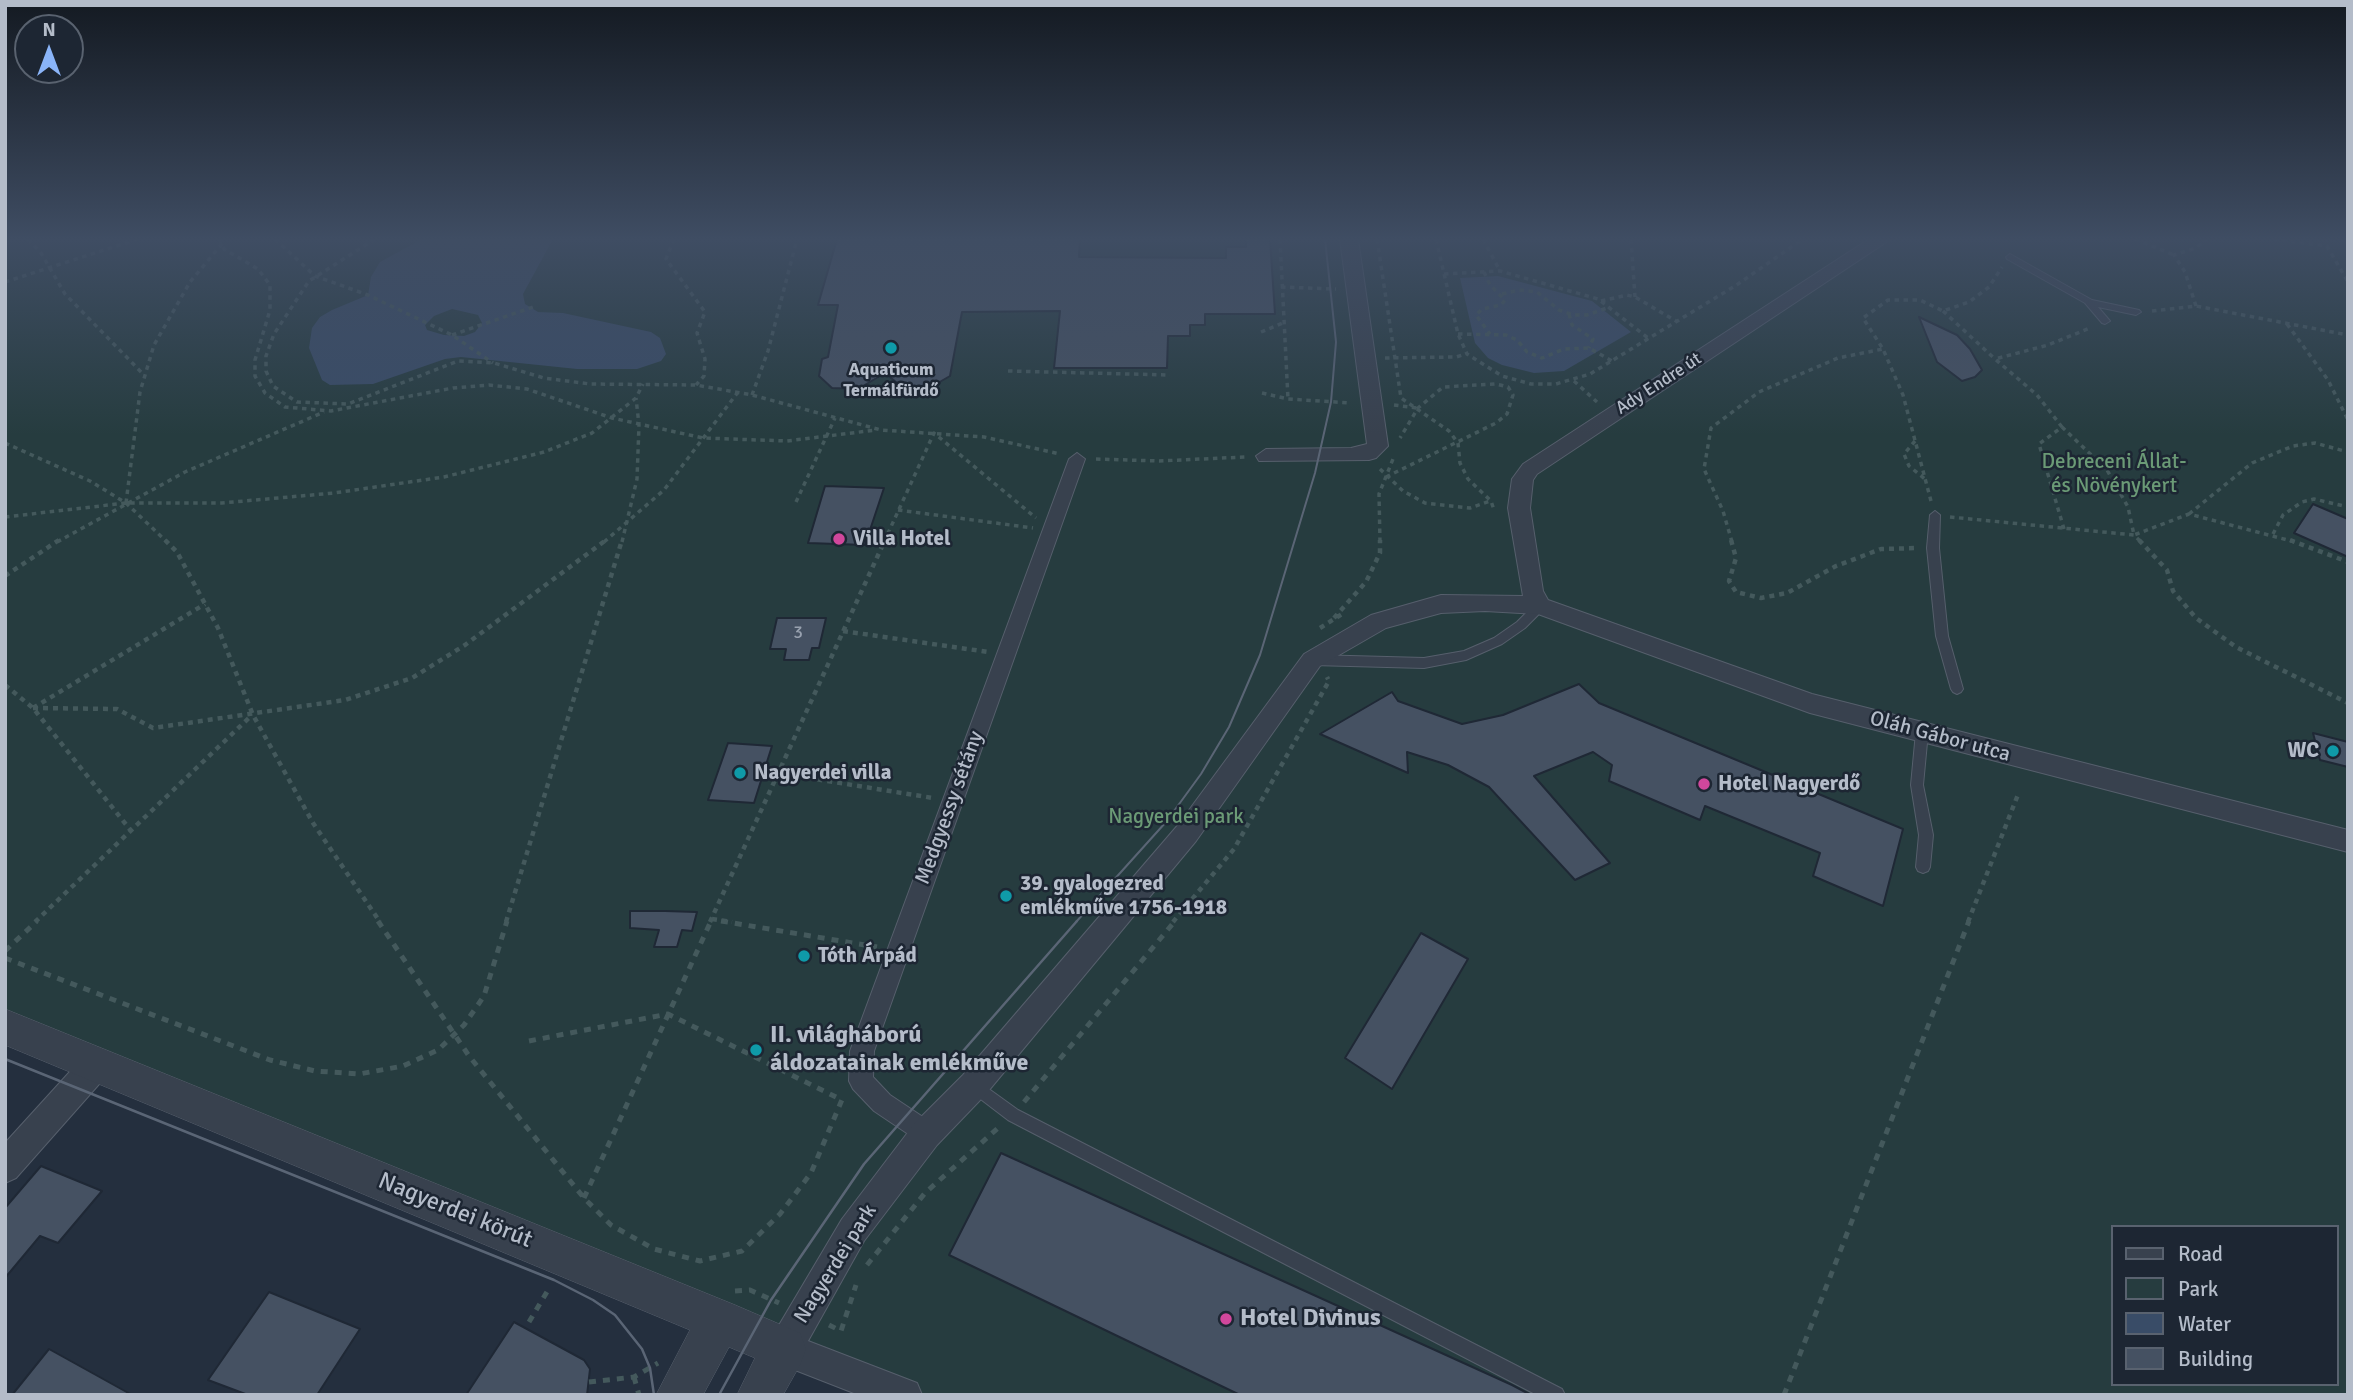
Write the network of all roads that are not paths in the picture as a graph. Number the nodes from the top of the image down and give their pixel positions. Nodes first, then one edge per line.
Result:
1 (1359, 304) edge
2 (1781, 304) edge
3 (2090, 304) edge
4 (2099, 304) edge
5 (2136, 312) road end
6 (2105, 321) road end
7 (1266, 456) dead end
8 (1077, 459) dead end
9 (1935, 515) road end
10 (1540, 606) junction
11 (1312, 660) junction
12 (1957, 689) dead end
13 (1922, 732) junction
14 (2348, 841) edge
15 (1923, 867) dead end
16 (5, 1027) edge
17 (97, 1064) junction
18 (974, 1085) junction
19 (926, 1134) junction
20 (5, 1167) edge
21 (720, 1320) junction
22 (785, 1349) junction
23 (678, 1395) edge
24 (759, 1395) edge
25 (905, 1395) edge
26 (1556, 1395) edge

1 - 7 street
2 - 10 street, Ady Endre út
3 - 6 lane
4 - 5 lane
8 - 19 street, Medgyessy sétány
9 - 12 lane
10 - 11 street, Oláh Gábor utca
10 - 11 lane
10 - 13 street, Oláh Gábor utca
11 - 18 street, Nagyerdei park
13 - 14 street, Oláh Gábor utca
13 - 15 lane
16 - 17 street, Nagyerdei körút
17 - 20 street
17 - 21 street, Nagyerdei körút
18 - 19 street, Nagyerdei park
18 - 26 lane
19 - 22 street, Nagyerdei park
21 - 22 street, Nagyerdei körút
21 - 23 street
22 - 24 street
22 - 25 street, Nagyerdei körút

